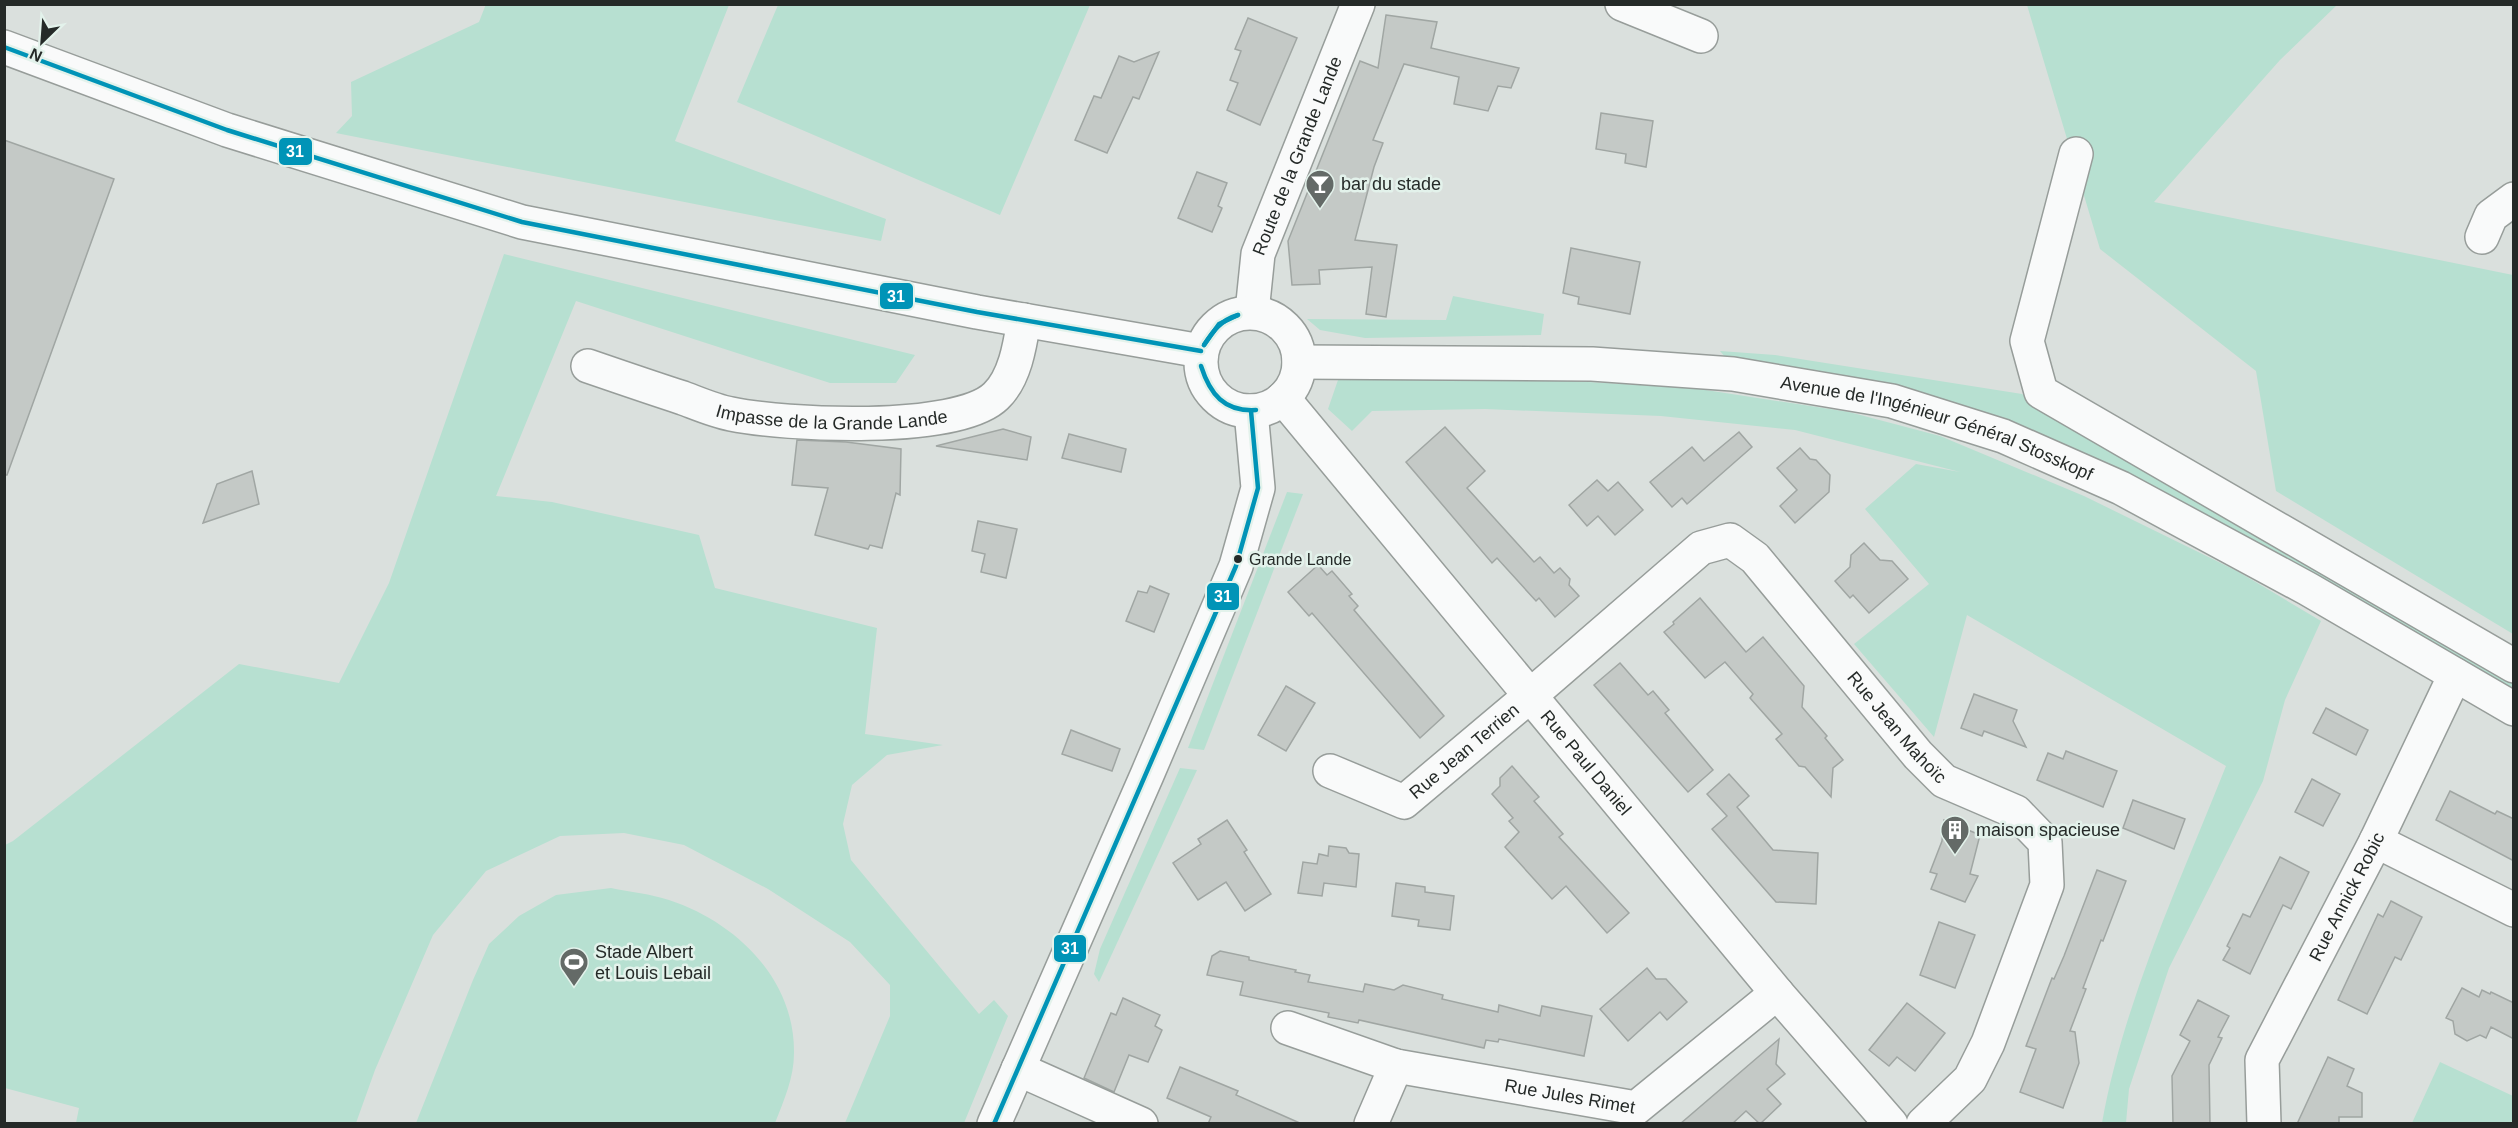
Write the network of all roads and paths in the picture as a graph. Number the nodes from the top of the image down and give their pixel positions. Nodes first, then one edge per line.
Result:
1 (1358, 4) edge
2 (1622, 4) edge
3 (1701, 36) dead end
4 (4, 47) edge
5 (2076, 154) dead end
6 (2514, 199) edge
7 (2482, 237) dead end
8 (1252, 312) junction
9 (1024, 320) junction
10 (1201, 351) junction
11 (1299, 362) junction
12 (588, 366) dead end
13 (1283, 398) junction
14 (1251, 411) junction
15 (2514, 666) edge
16 (2456, 675) junction
17 (1531, 695) junction
18 (2514, 709) edge
19 (1330, 771) dead end
20 (2376, 841) junction
21 (2514, 910) edge
22 (1777, 993) junction
23 (1288, 1028) dead end
24 (1396, 1066) junction
25 (1018, 1069) junction
26 (994, 1124) edge
27 (1141, 1124) edge
28 (1371, 1124) edge
29 (1891, 1124) edge
30 (1923, 1124) edge
31 (2264, 1124) edge

1 - 8 street, Route de la Grande Lande
2 - 3 street
4 - 9 street
5 - 15 street
6 - 7 street
8 - 10 street
8 - 11 street
9 - 10 street
9 - 12 street, Impasse de la Grande Lande
10 - 14 street
11 - 13 street
11 - 16 street, Avenue de l'Ingénieur Général Stosskopf
13 - 14 street
13 - 17 street, Rue Paul Daniel
14 - 25 street
16 - 18 street, Avenue de l'Ingénieur Général Stosskopf
16 - 20 street, Rue Annick Robic
17 - 19 street, Rue Jean Terrien
17 - 22 street, Rue Paul Daniel
17 - 30 street, Rue Jean Mahoïc
20 - 21 street
20 - 31 street, Rue Annick Robic
22 - 24 street, Rue Jules Rimet
22 - 29 street, Rue Paul Daniel
23 - 24 street, Rue Jules Rimet
24 - 28 street
25 - 26 street
25 - 27 street

